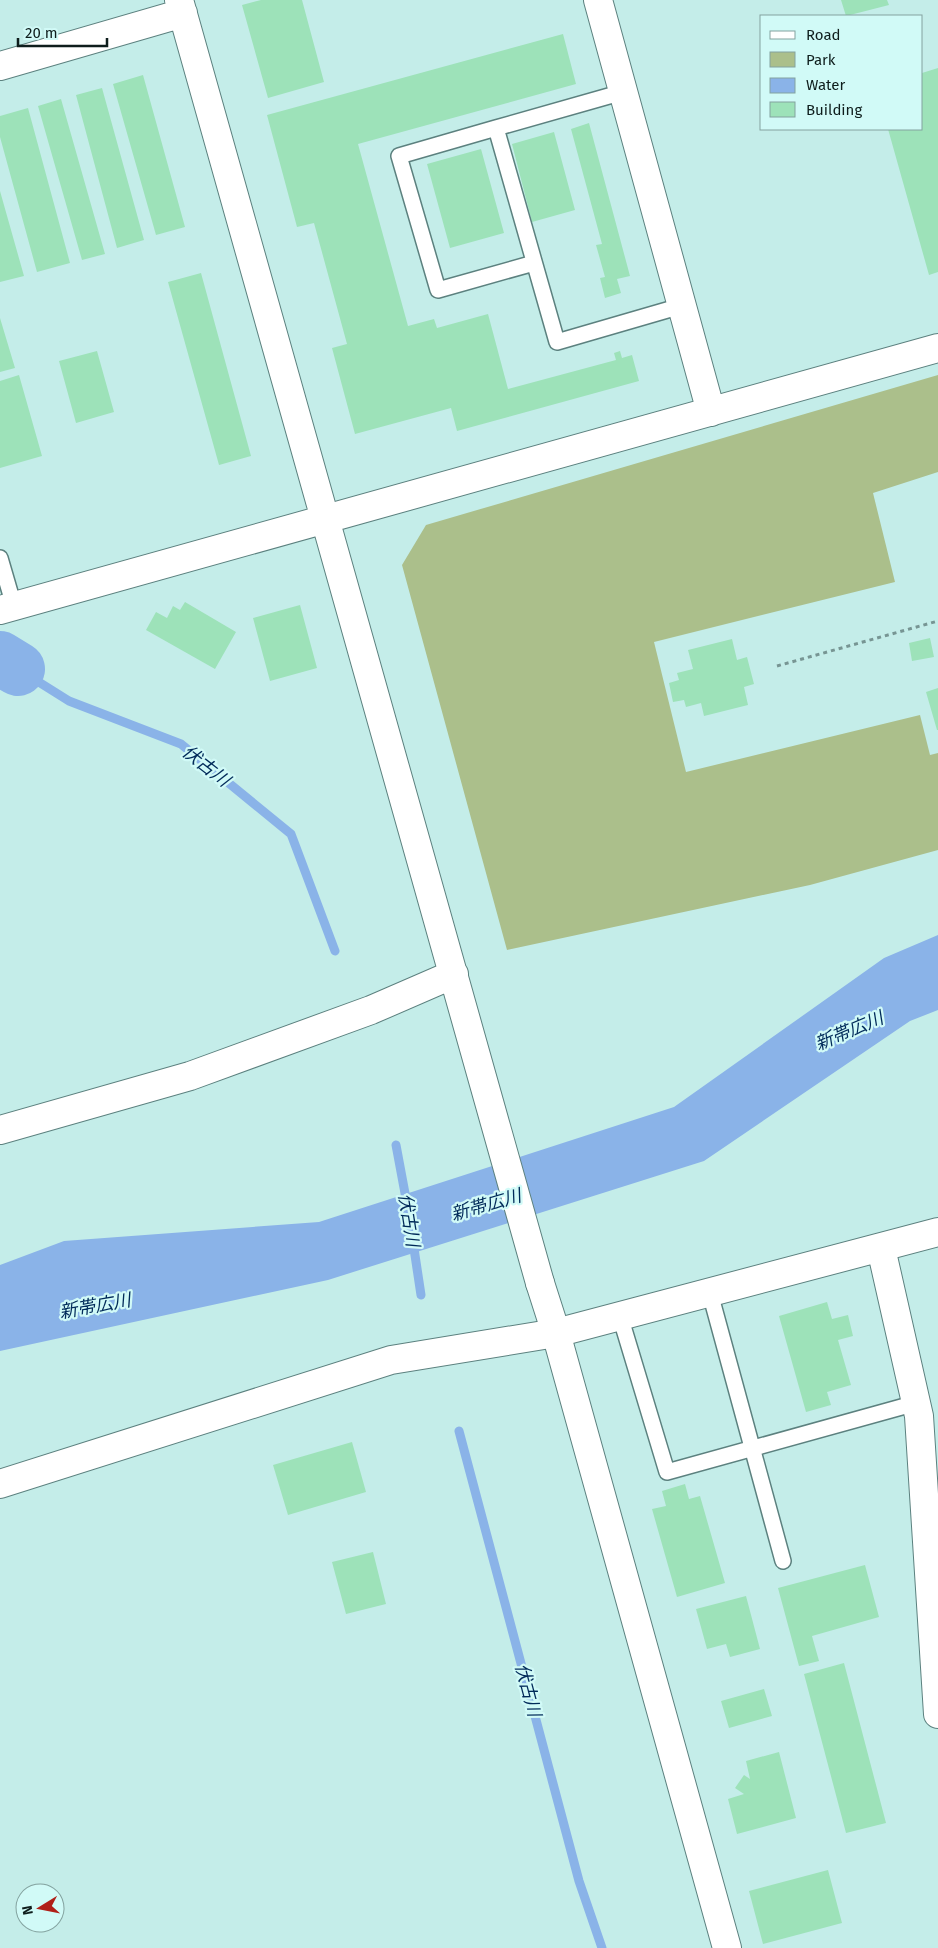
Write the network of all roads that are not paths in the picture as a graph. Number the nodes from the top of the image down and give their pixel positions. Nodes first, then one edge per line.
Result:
1 (598, 0) edge
2 (181, 6) edge
3 (0, 66) edge
4 (623, 92) junction
5 (496, 128) junction
6 (534, 263) junction
7 (681, 306) junction
8 (938, 348) edge
9 (711, 412) junction
10 (325, 519) junction
11 (0, 558) edge
12 (6, 608) edge
13 (454, 974) junction
14 (0, 1130) edge
15 (938, 1232) edge
16 (881, 1248) junction
17 (710, 1293) junction
18 (620, 1316) junction
19 (556, 1333) junction
20 (916, 1403) junction
21 (752, 1448) junction
22 (0, 1484) edge
23 (783, 1561) dead end
24 (938, 1714) edge
25 (727, 1948) edge

1 - 4 street
2 - 3 street
2 - 10 street
4 - 5 lane
4 - 7 street
5 - 6 lane
5 - 6 lane
6 - 7 lane
7 - 9 street
8 - 9 street
9 - 10 street
10 - 12 street
10 - 13 street
11 - 12 lane
13 - 14 street
13 - 19 street
15 - 16 street
16 - 17 street
16 - 20 street
17 - 18 street
17 - 21 lane
18 - 19 street
18 - 21 lane
19 - 22 street
19 - 25 street
20 - 21 lane
20 - 24 street
21 - 23 lane

